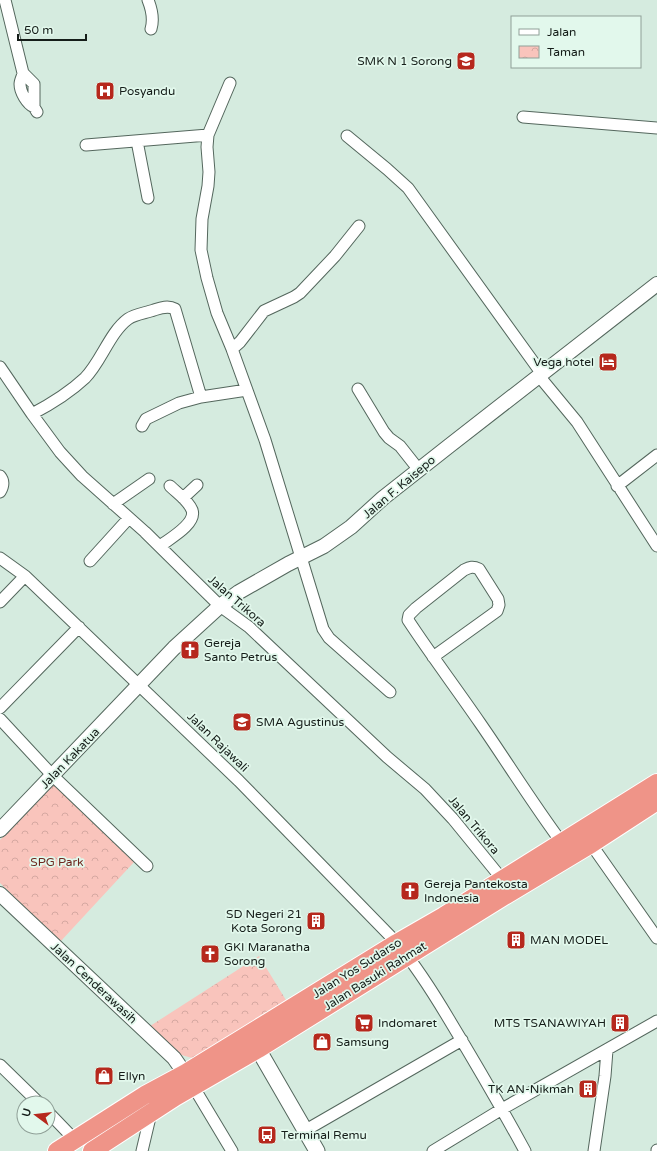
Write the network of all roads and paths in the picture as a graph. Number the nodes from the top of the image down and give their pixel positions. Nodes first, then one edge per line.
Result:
1 (5, 0) edge
2 (148, 0) edge
3 (151, 29) dead end
4 (230, 83) dead end
5 (35, 110) dead end
6 (523, 117) dead end
7 (657, 128) edge
8 (208, 135) junction
9 (346, 136) dead end
10 (137, 141) junction
11 (86, 145) dead end
12 (148, 198) dead end
13 (360, 226) dead end
14 (657, 284) edge
15 (232, 349) junction
16 (0, 368) edge
17 (541, 375) junction
18 (358, 389) dead end
19 (247, 390) junction
20 (201, 397) junction
21 (32, 414) junction
22 (142, 426) dead end
23 (657, 455) edge
24 (419, 470) junction
25 (0, 476) edge
26 (149, 479) dead end
27 (197, 485) dead end
28 (170, 486) dead end
29 (618, 486) junction
30 (0, 492) edge
31 (184, 498) junction
32 (113, 504) junction
33 (129, 518) junction
34 (160, 546) junction
35 (657, 546) edge
36 (0, 558) edge
37 (301, 558) junction
38 (90, 561) dead end
39 (25, 576) junction
40 (0, 602) edge
41 (220, 606) junction
42 (79, 627) junction
43 (433, 657) junction
44 (140, 685) junction
45 (390, 692) dead end
46 (0, 708) edge
47 (0, 719) edge
48 (53, 776) junction
49 (657, 797) edge
50 (626, 812) junction
51 (0, 830) edge
52 (562, 843) junction
53 (591, 844) junction
54 (147, 866) dead end
55 (502, 879) junction
56 (0, 894) edge
57 (657, 938) edge
58 (403, 949) junction
59 (657, 1021) edge
60 (462, 1040) junction
61 (258, 1049) junction
62 (607, 1050) junction
63 (0, 1065) edge
64 (190, 1080) junction
65 (31, 1095) edge
66 (502, 1109) junction
67 (150, 1113) junction
68 (56, 1120) edge
69 (306, 1130) junction
70 (74, 1139) junction
71 (57, 1151) edge
72 (92, 1151) edge
73 (142, 1151) edge
74 (232, 1151) edge
75 (317, 1151) edge
76 (433, 1151) edge
77 (525, 1151) edge
78 (594, 1151) edge

1 - 5 street
2 - 3 street
4 - 8 street
6 - 7 street
8 - 10 street
8 - 15 street
9 - 17 street
10 - 11 street
10 - 12 street
13 - 15 street
14 - 17 street, Jalan F. Kaisepo
15 - 19 street
16 - 21 street, Jalan Trikora
17 - 24 street, Jalan F. Kaisepo
17 - 29 street
18 - 24 street
19 - 20 street
19 - 37 street
20 - 21 street
20 - 22 street
21 - 32 street, Jalan Trikora
23 - 29 street
24 - 37 street, Jalan F. Kaisepo
25 - 30 street
26 - 32 street
27 - 31 street
28 - 31 street
29 - 35 street
31 - 34 street
32 - 33 street, Jalan Trikora
33 - 34 street, Jalan Trikora
33 - 38 street
34 - 41 street, Jalan Trikora
36 - 39 street, Jalan Rajawali
37 - 41 street, Jalan F. Kaisepo
37 - 45 street
39 - 40 street
39 - 42 street, Jalan Rajawali
41 - 44 street, Jalan F. Kaisepo
41 - 55 street, Jalan Trikora
42 - 44 street, Jalan Rajawali
42 - 46 street
43 - 43 street
43 - 52 street
44 - 48 street, Jalan Kakatua
44 - 58 street, Jalan Rajawali
47 - 48 street
48 - 51 street, Jalan Kakatua
48 - 54 street
49 - 50 highway, Jalan Yos Sudarso
50 - 52 highway, Jalan Yos Sudarso
50 - 53 highway, Jalan Basuki Rahmat
52 - 55 highway, Jalan Yos Sudarso
53 - 57 street
53 - 58 highway, Jalan Basuki Rahmat
55 - 58 highway, Jalan Yos Sudarso
56 - 64 street, Jalan Cenderawasih
58 - 60 street, Jalan Rajawali
58 - 61 highway, Jalan Basuki Rahmat
58 - 64 highway, Jalan Yos Sudarso
59 - 62 street
60 - 66 street, Jalan Rajawali
60 - 69 street
61 - 64 highway, Jalan Basuki Rahmat
61 - 69 main road
62 - 66 street
62 - 78 street
63 - 65 street
64 - 67 highway, Jalan Basuki Rahmat
64 - 70 highway, Jalan Yos Sudarso
64 - 74 street
66 - 76 street
66 - 77 street, Jalan Rajawali
67 - 72 highway, Jalan Basuki Rahmat
67 - 73 street
68 - 70 street
69 - 75 main road
70 - 71 highway, Jalan Yos Sudarso

